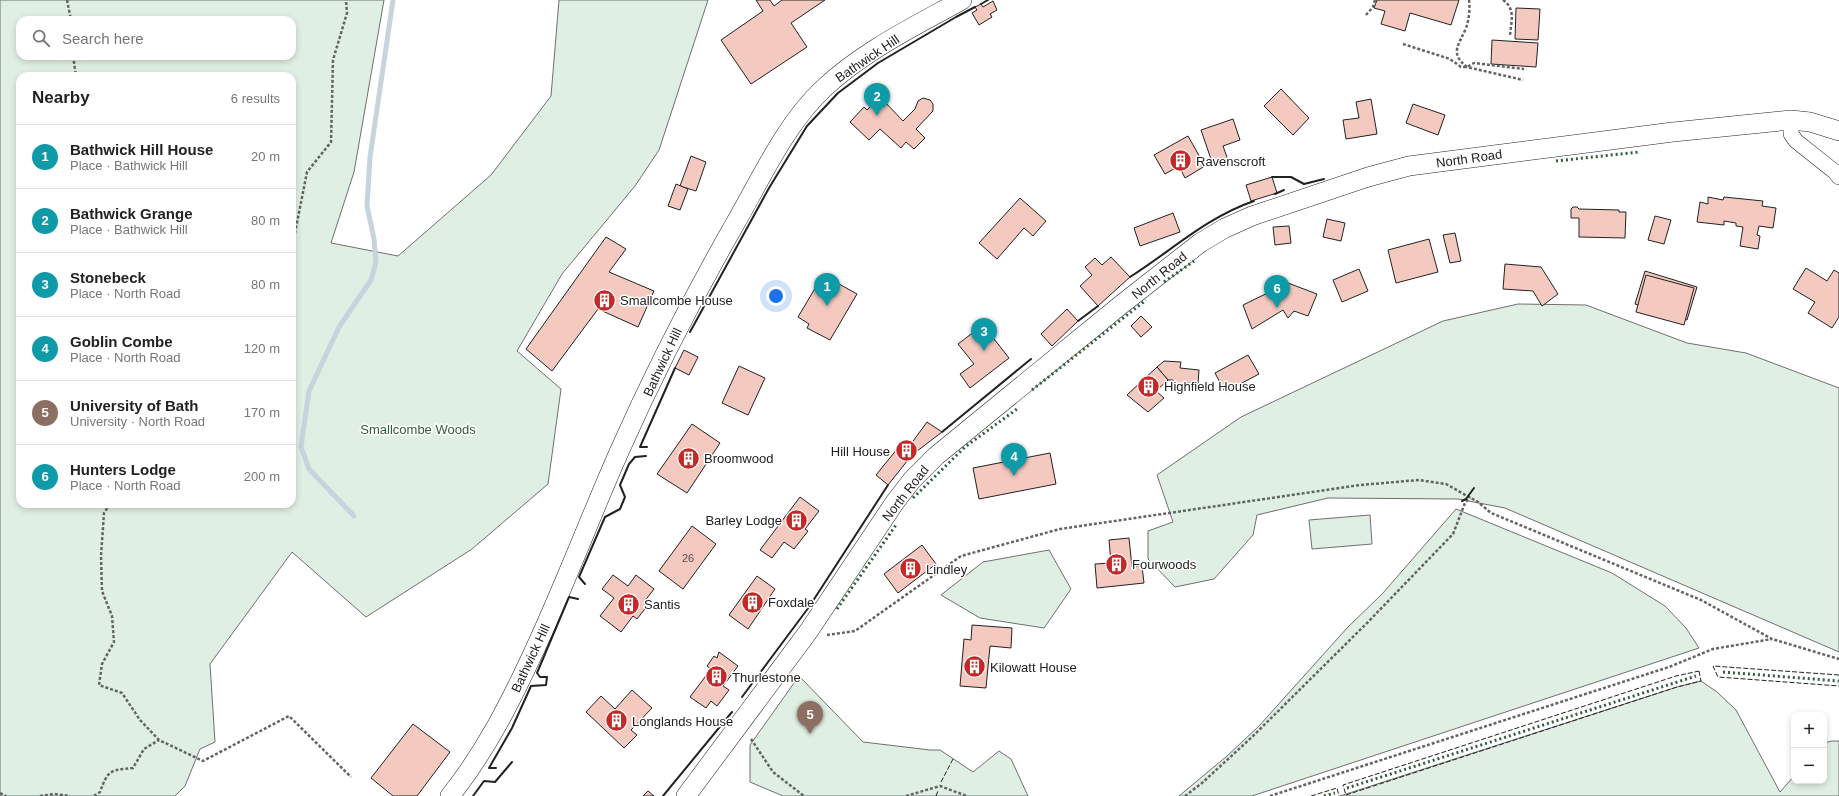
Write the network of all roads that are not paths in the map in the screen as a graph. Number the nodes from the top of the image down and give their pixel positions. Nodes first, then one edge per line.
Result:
1 (962, 0) edge
2 (1792, 120) junction
3 (1839, 130) edge
4 (1839, 177) edge
5 (450, 796) edge
6 (686, 796) edge

1 - 5 street, Bathwick Hill
2 - 3 street, North Road
2 - 4 street
2 - 6 street, North Road

